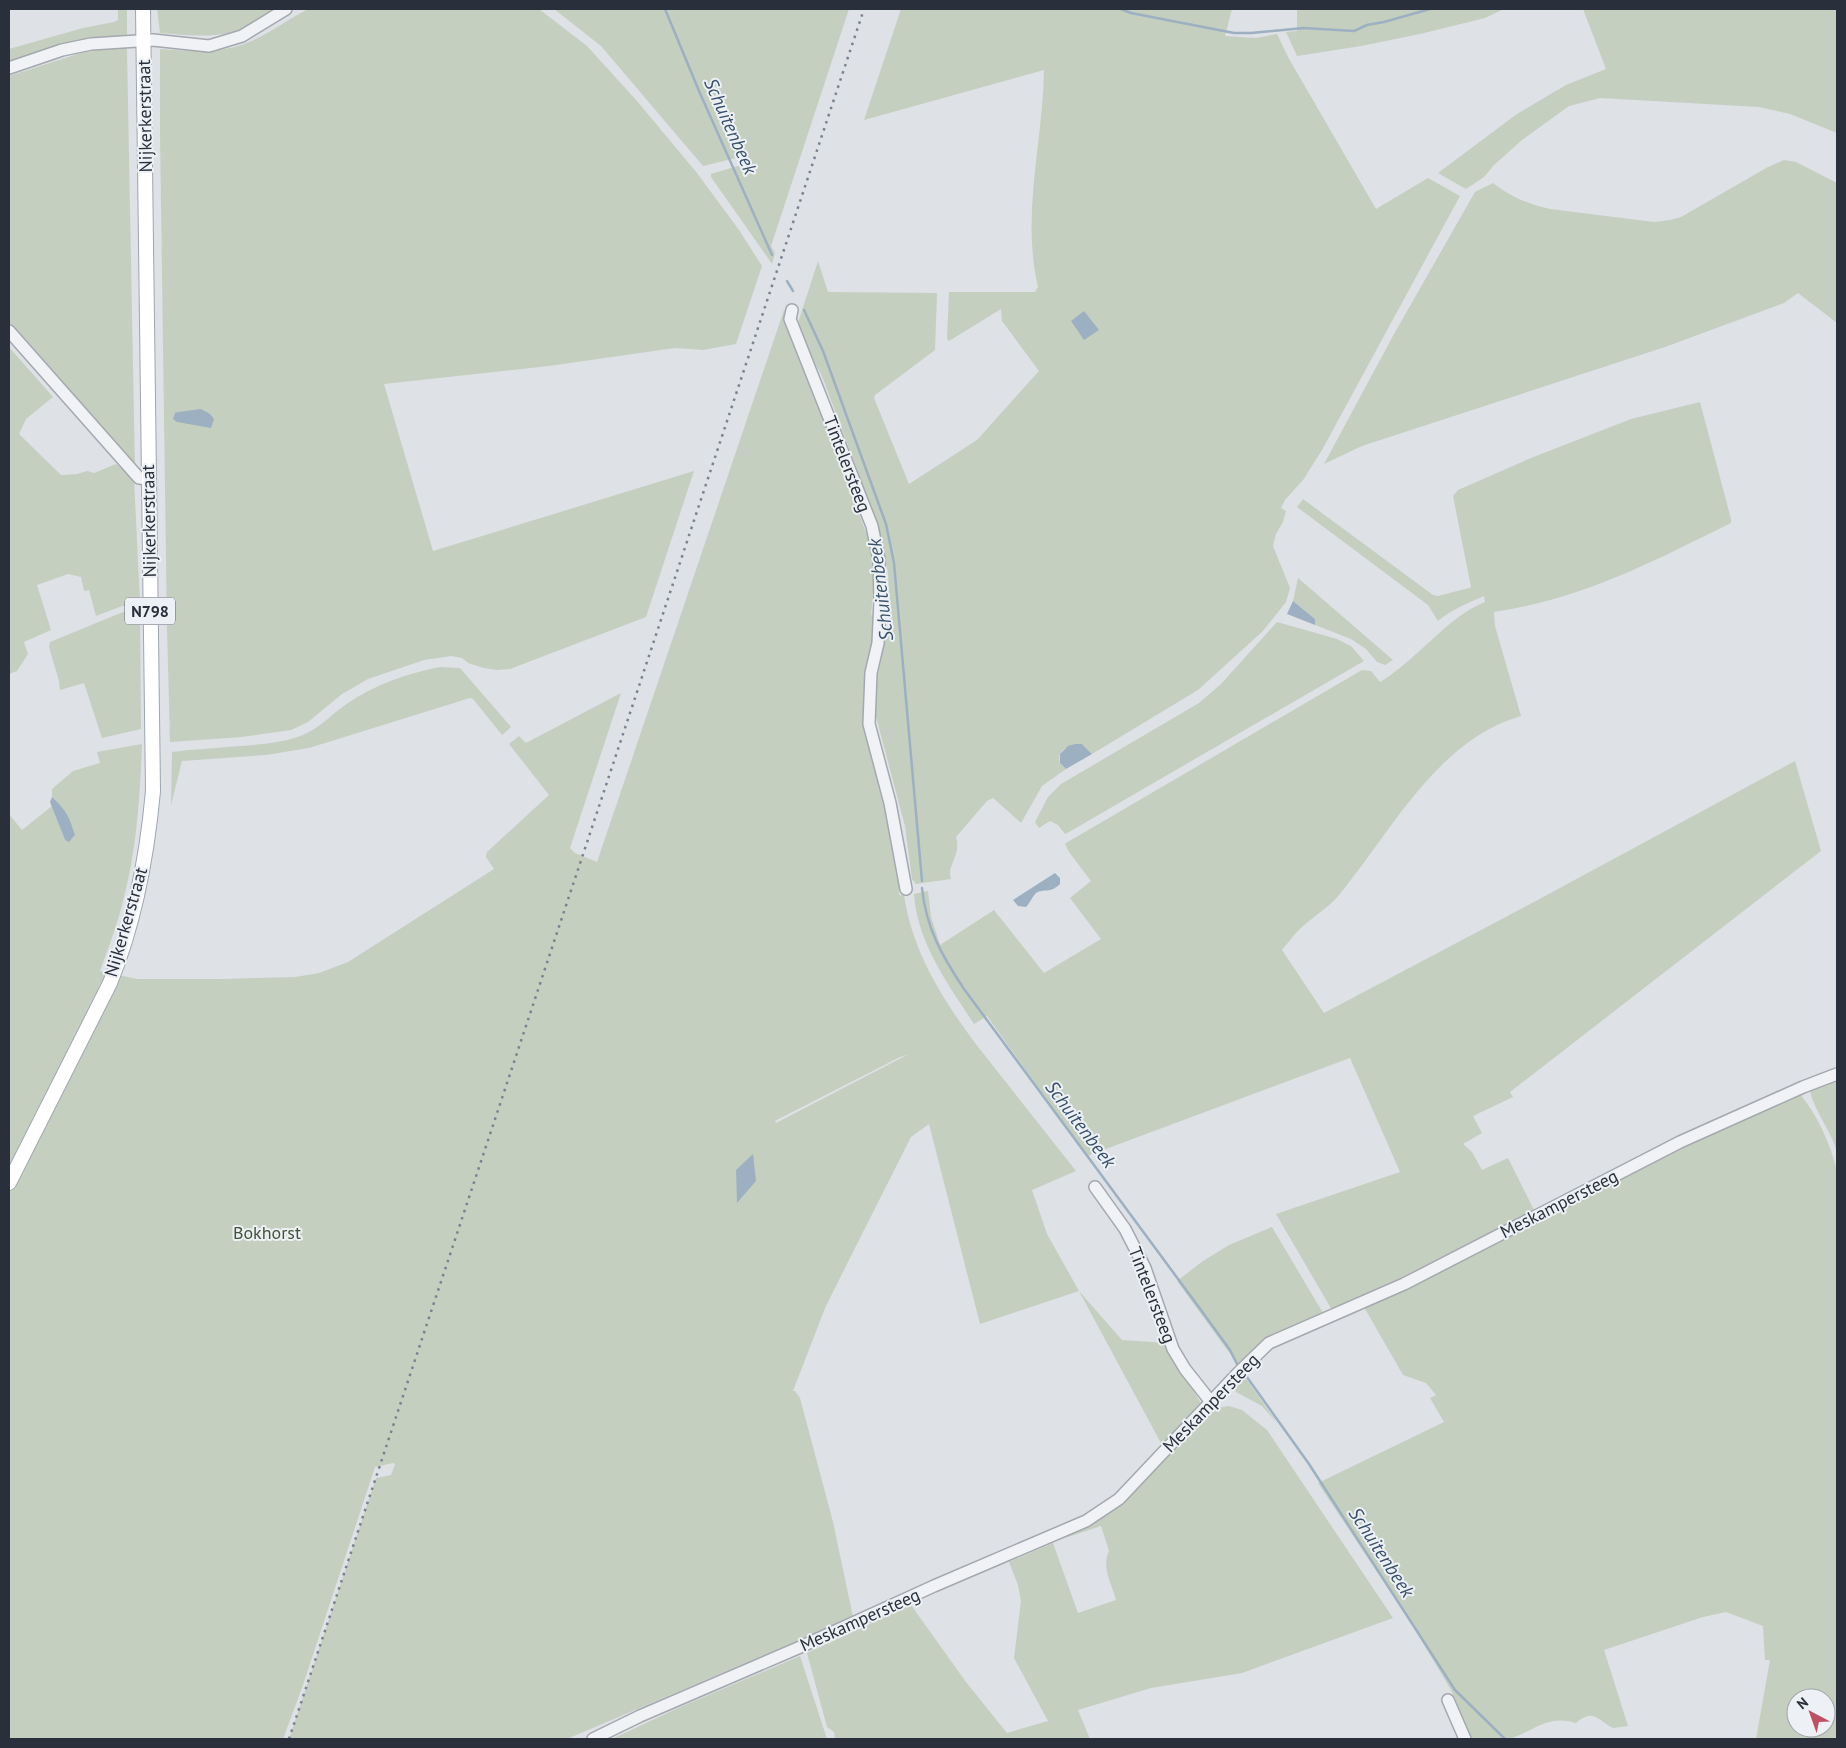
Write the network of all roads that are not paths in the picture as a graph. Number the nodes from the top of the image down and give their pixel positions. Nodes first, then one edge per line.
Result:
1 (143, 9) edge
2 (286, 9) edge
3 (144, 41) junction
4 (9, 68) edge
5 (792, 310) dead end
6 (9, 331) edge
7 (148, 479) junction
8 (906, 889) dead end
9 (1837, 1074) edge
10 (9, 1183) edge
11 (1095, 1187) dead end
12 (1211, 1402) junction
13 (1448, 1700) dead end
14 (593, 1739) edge
15 (1465, 1739) edge

1 - 3 main road, Nijkerkerstraat / N798
2 - 3 street
3 - 4 street
3 - 7 main road, Nijkerkerstraat / N798
5 - 8 street, Tintelersteeg
6 - 7 street
7 - 10 main road, Nijkerkerstraat / N798
9 - 12 street, Meskampersteeg
11 - 12 street, Tintelersteeg
12 - 14 street, Meskampersteeg
13 - 15 street

